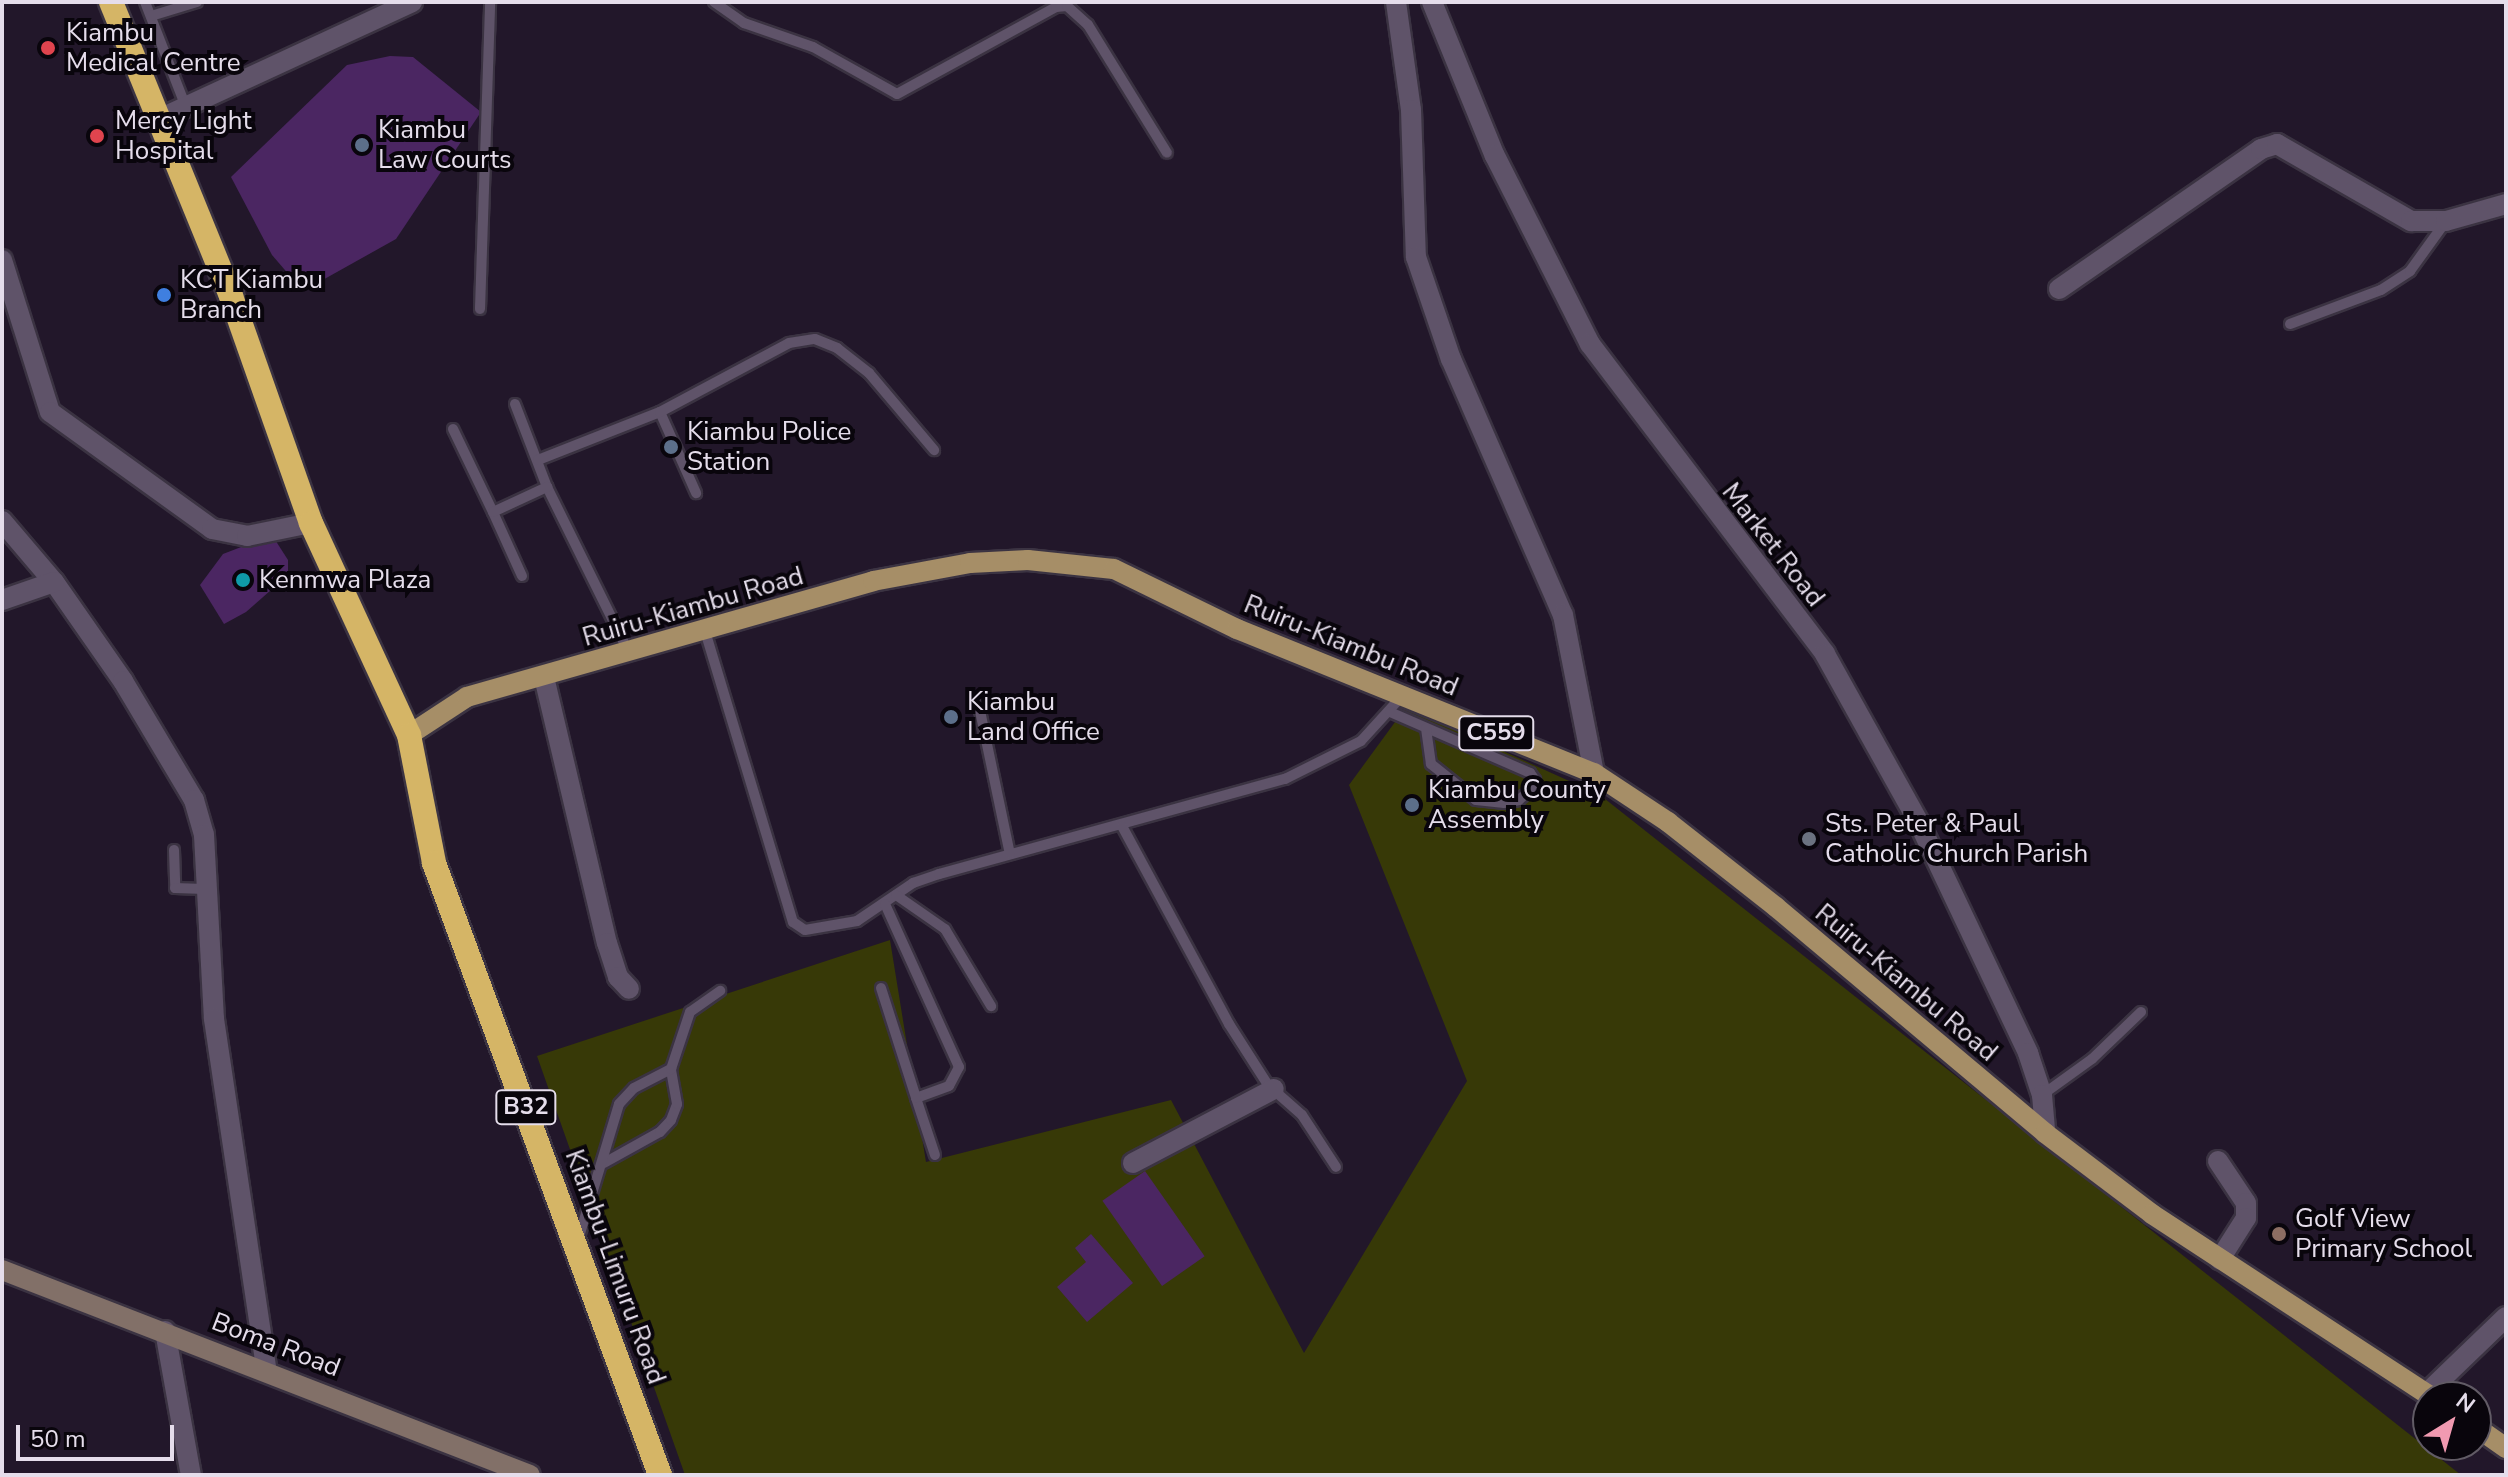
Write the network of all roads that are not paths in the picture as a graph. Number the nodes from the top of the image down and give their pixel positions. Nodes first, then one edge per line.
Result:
1 (111, 2) edge
2 (145, 2) edge
3 (197, 2) edge
4 (412, 2) edge
5 (490, 2) edge
6 (714, 2) edge
7 (1396, 2) edge
8 (1432, 2) edge
9 (151, 16) junction
10 (186, 107) junction
11 (157, 120) junction
12 (1167, 153) dead end
13 (2506, 204) edge
14 (2446, 221) junction
15 (2, 260) edge
16 (2059, 289) dead end
17 (480, 309) dead end
18 (2290, 324) dead end
19 (515, 404) dead end
20 (660, 412) junction
21 (453, 429) dead end
22 (934, 450) dead end
23 (538, 460) junction
24 (547, 487) junction
25 (696, 493) dead end
26 (493, 512) junction
27 (2, 521) edge
28 (311, 523) junction
29 (522, 576) dead end
30 (54, 582) junction
31 (2, 600) edge
32 (705, 631) junction
33 (628, 651) junction
34 (544, 677) junction
35 (1403, 695) junction
36 (979, 706) dead end
37 (1390, 712) junction
38 (1426, 728) junction
39 (409, 735) junction
40 (1594, 773) junction
41 (1122, 826) junction
42 (174, 850) dead end
43 (1010, 854) junction
44 (204, 889) junction
45 (896, 895) junction
46 (885, 904) junction
47 (881, 988) dead end
48 (629, 989) dead end
49 (720, 991) dead end
50 (991, 1006) dead end
51 (2141, 1012) dead end
52 (671, 1069) junction
53 (1274, 1089) junction
54 (2042, 1095) junction
55 (916, 1098) junction
56 (2045, 1133) junction
57 (935, 1155) dead end
58 (2218, 1161) dead end
59 (604, 1163) junction
60 (1133, 1163) dead end
61 (1336, 1167) dead end
62 (578, 1242) junction
63 (2220, 1259) junction
64 (2, 1270) edge
65 (2506, 1317) edge
66 (165, 1331) junction
67 (266, 1369) junction
68 (2443, 1381) edge
69 (2412, 1384) edge
70 (191, 1475) edge
71 (528, 1475) edge
72 (660, 1475) edge

1 - 11 highway, Kiambu-Limuru Road / B32
2 - 9 lane
3 - 9 lane
4 - 10 street
5 - 17 lane
6 - 12 lane
7 - 40 street
8 - 54 street, Market Road
9 - 10 lane
10 - 11 street
11 - 28 highway, Kiambu-Limuru Road / B32
13 - 14 street
14 - 16 street
14 - 18 lane
15 - 28 street
19 - 23 lane
20 - 22 lane
20 - 23 lane
20 - 25 lane
21 - 26 lane
23 - 24 lane
24 - 26 lane
24 - 33 lane
26 - 29 lane
27 - 30 street
28 - 39 highway, Kiambu-Limuru Road / B32
30 - 31 street
30 - 44 street
32 - 33 main road, Ruiru-Kiambu Road / C559
32 - 35 main road, Ruiru-Kiambu Road / C559
32 - 46 lane
33 - 34 main road, Ruiru-Kiambu Road / C559
34 - 39 main road, Ruiru-Kiambu Road / C559
34 - 48 street
35 - 37 lane
35 - 40 main road, Ruiru-Kiambu Road / C559
36 - 43 lane
37 - 38 lane
37 - 41 lane
38 - 38 lane
39 - 62 highway, Kiambu-Limuru Road / B32
40 - 56 main road, Ruiru-Kiambu Road / C559
41 - 43 lane
41 - 53 lane
42 - 44 lane
43 - 45 lane
44 - 67 street
45 - 46 lane
45 - 50 lane
46 - 55 lane
47 - 55 lane
49 - 52 lane
51 - 54 lane
52 - 59 lane
52 - 59 lane
53 - 60 street
53 - 61 lane
54 - 56 street, Market Road
55 - 57 lane
56 - 63 main road, Ruiru-Kiambu Road / C559
58 - 63 street
59 - 62 lane
62 - 72 highway, Kiambu-Limuru Road / B32
63 - 69 main road, Ruiru-Kiambu Road / C559
64 - 66 main road, Boma Road
65 - 68 street
66 - 67 main road, Boma Road
66 - 70 street
67 - 71 main road, Boma Road

